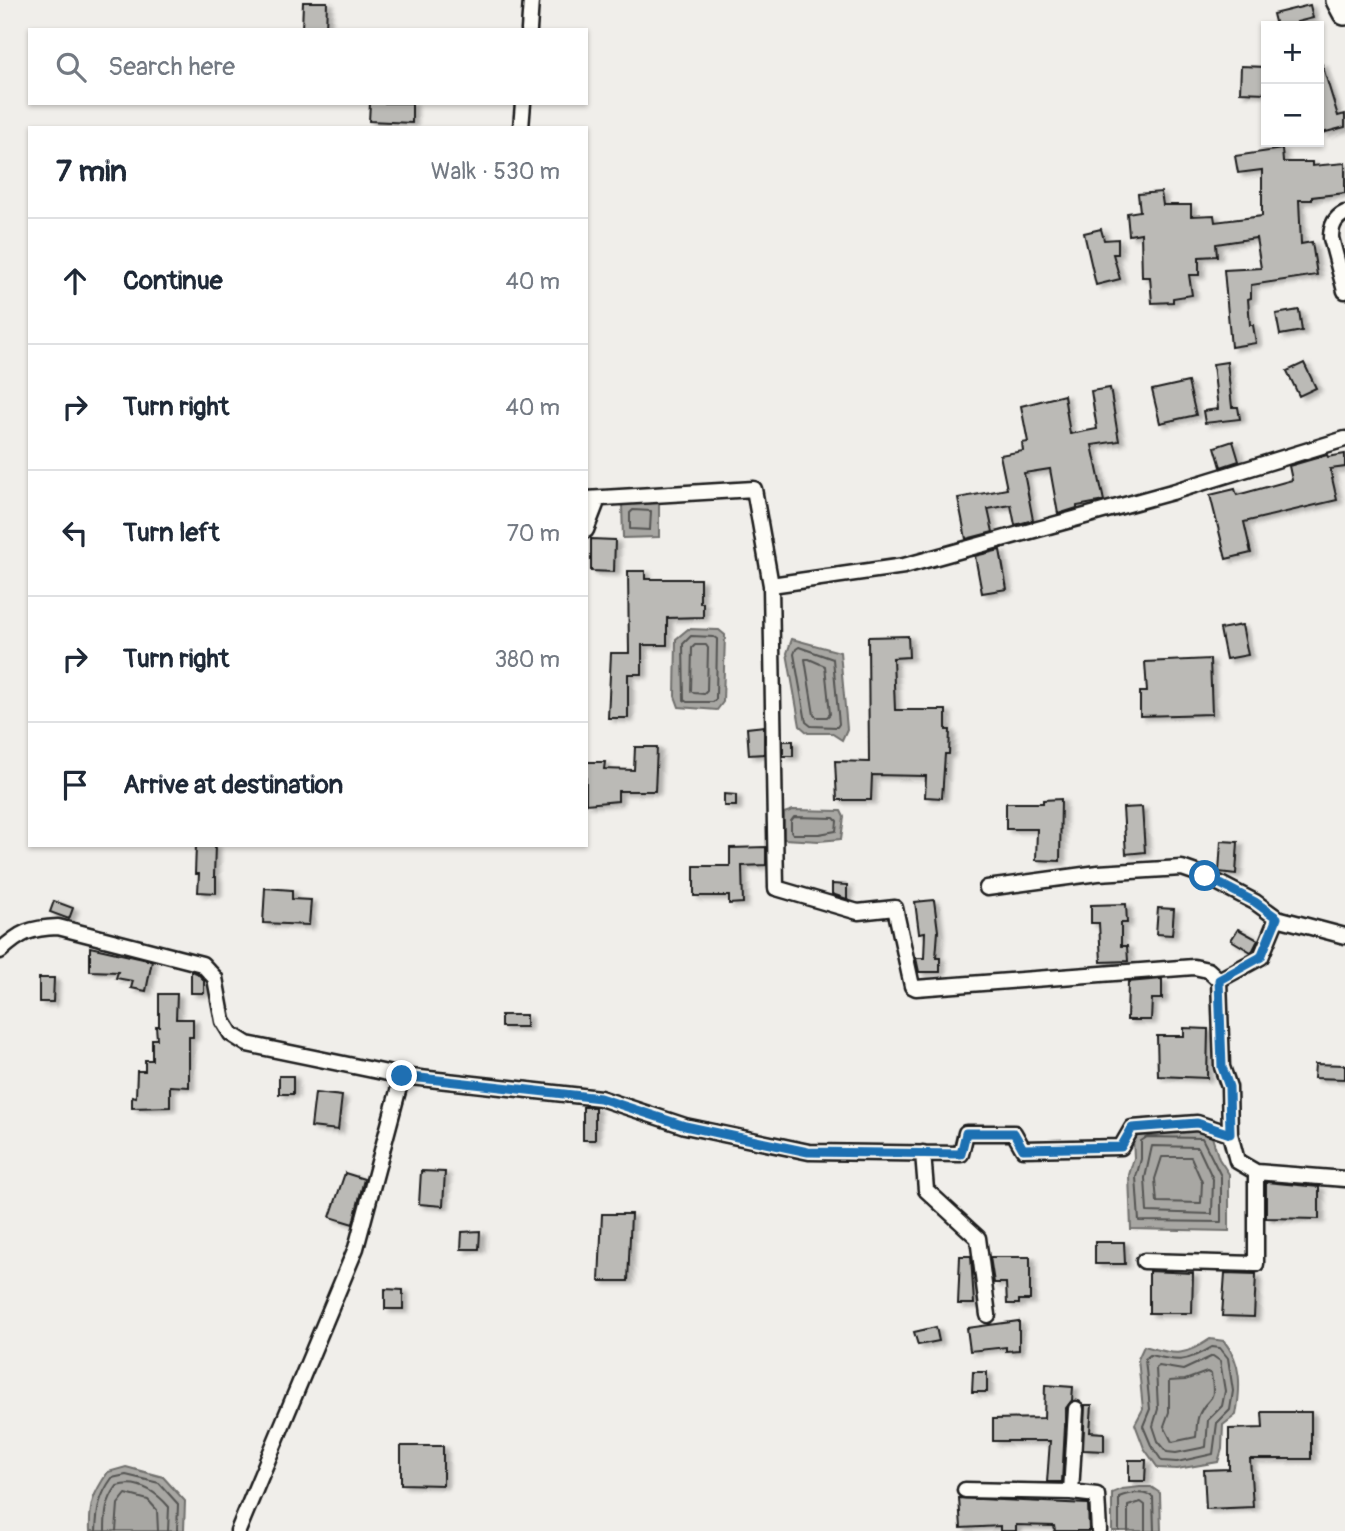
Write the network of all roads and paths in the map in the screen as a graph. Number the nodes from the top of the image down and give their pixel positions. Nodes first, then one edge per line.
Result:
1 (531, 0) edge
2 (1338, 0) edge
3 (1345, 13) edge
4 (529, 28) edge
5 (523, 105) edge
6 (522, 126) edge
7 (1345, 213) edge
8 (1345, 291) edge
9 (1345, 439) edge
10 (592, 499) edge
11 (588, 520) edge
12 (771, 585) junction
13 (986, 888) dead end
14 (1277, 918) junction
15 (1345, 936) edge
16 (0, 951) edge
17 (1219, 980) junction
18 (402, 1076) junction
19 (1230, 1134) junction
20 (923, 1153) junction
21 (1256, 1172) junction
22 (1345, 1179) edge
23 (1144, 1261) dead end
24 (988, 1315) dead end
25 (1076, 1409) dead end
26 (965, 1490) dead end
27 (1071, 1492) junction
28 (238, 1531) edge
29 (1099, 1531) edge

1 - 4 street
2 - 3 highway
5 - 6 street
7 - 8 street
9 - 12 street
10 - 11 street
10 - 12 street
12 - 17 street
13 - 14 street
14 - 15 street
14 - 17 street
16 - 18 street
17 - 19 street
18 - 20 street
18 - 28 street
19 - 20 street
19 - 21 street
20 - 24 street
21 - 22 street
21 - 23 street
25 - 27 street
26 - 27 street
27 - 29 street

